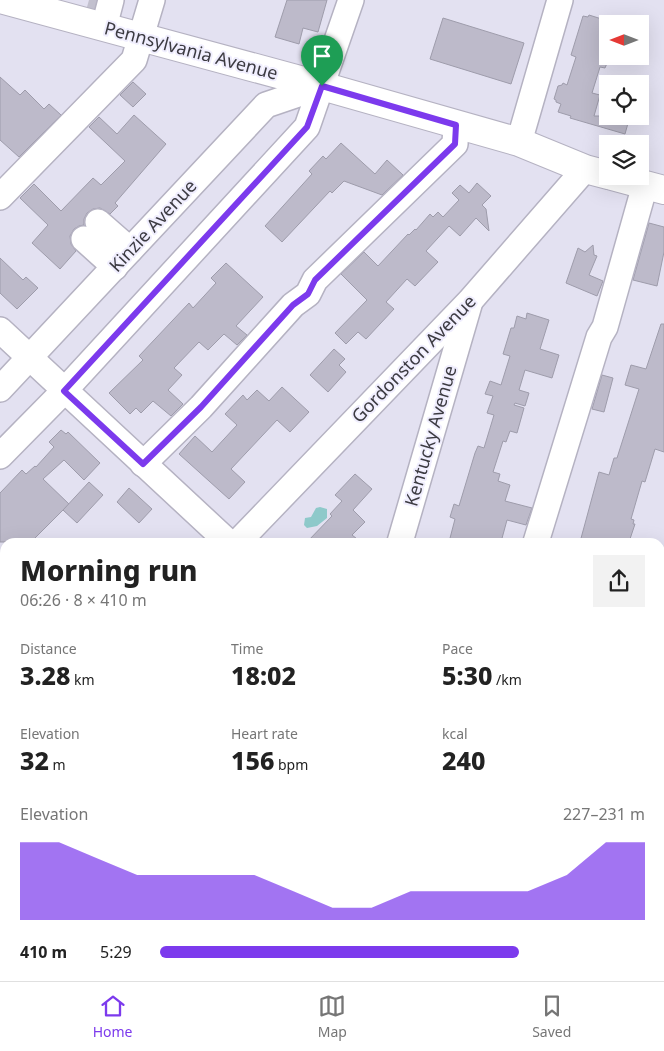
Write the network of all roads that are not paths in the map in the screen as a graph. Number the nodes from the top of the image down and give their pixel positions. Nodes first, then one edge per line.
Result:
1 (152, 0) edge
2 (351, 0) edge
3 (560, 0) edge
4 (20, 2) edge
5 (64, 8) edge
6 (107, 9) edge
7 (141, 37) junction
8 (322, 86) junction
9 (456, 125) junction
10 (518, 142) junction
11 (596, 172) edge
12 (654, 187) edge
13 (0, 197) edge
14 (91, 230) dead end
15 (122, 258) junction
16 (470, 301) junction
17 (0, 330) edge
18 (29, 358) junction
19 (0, 389) edge
20 (64, 391) junction
21 (0, 456) edge
22 (143, 464) junction
23 (224, 538) edge
24 (242, 538) edge
25 (401, 538) edge
26 (537, 538) edge

1 - 7 street
2 - 8 street
3 - 10 street
4 - 5 main road, Pennsylvania Avenue
5 - 6 main road, Pennsylvania Avenue
6 - 7 main road, Pennsylvania Avenue
7 - 8 main road, Pennsylvania Avenue
7 - 13 street
8 - 9 main road, Pennsylvania Avenue
8 - 15 street, Kinzie Avenue
8 - 20 street
9 - 10 main road, Pennsylvania Avenue
9 - 22 street
10 - 11 main road, Pennsylvania Avenue
11 - 16 street, Gordonston Avenue
12 - 26 street
14 - 15 street
15 - 18 street, Kinzie Avenue
16 - 24 street, Gordonston Avenue
16 - 25 street, Kentucky Avenue
17 - 18 street
18 - 19 street, Kinzie Avenue
18 - 20 street
20 - 21 street
20 - 22 street
22 - 23 street

